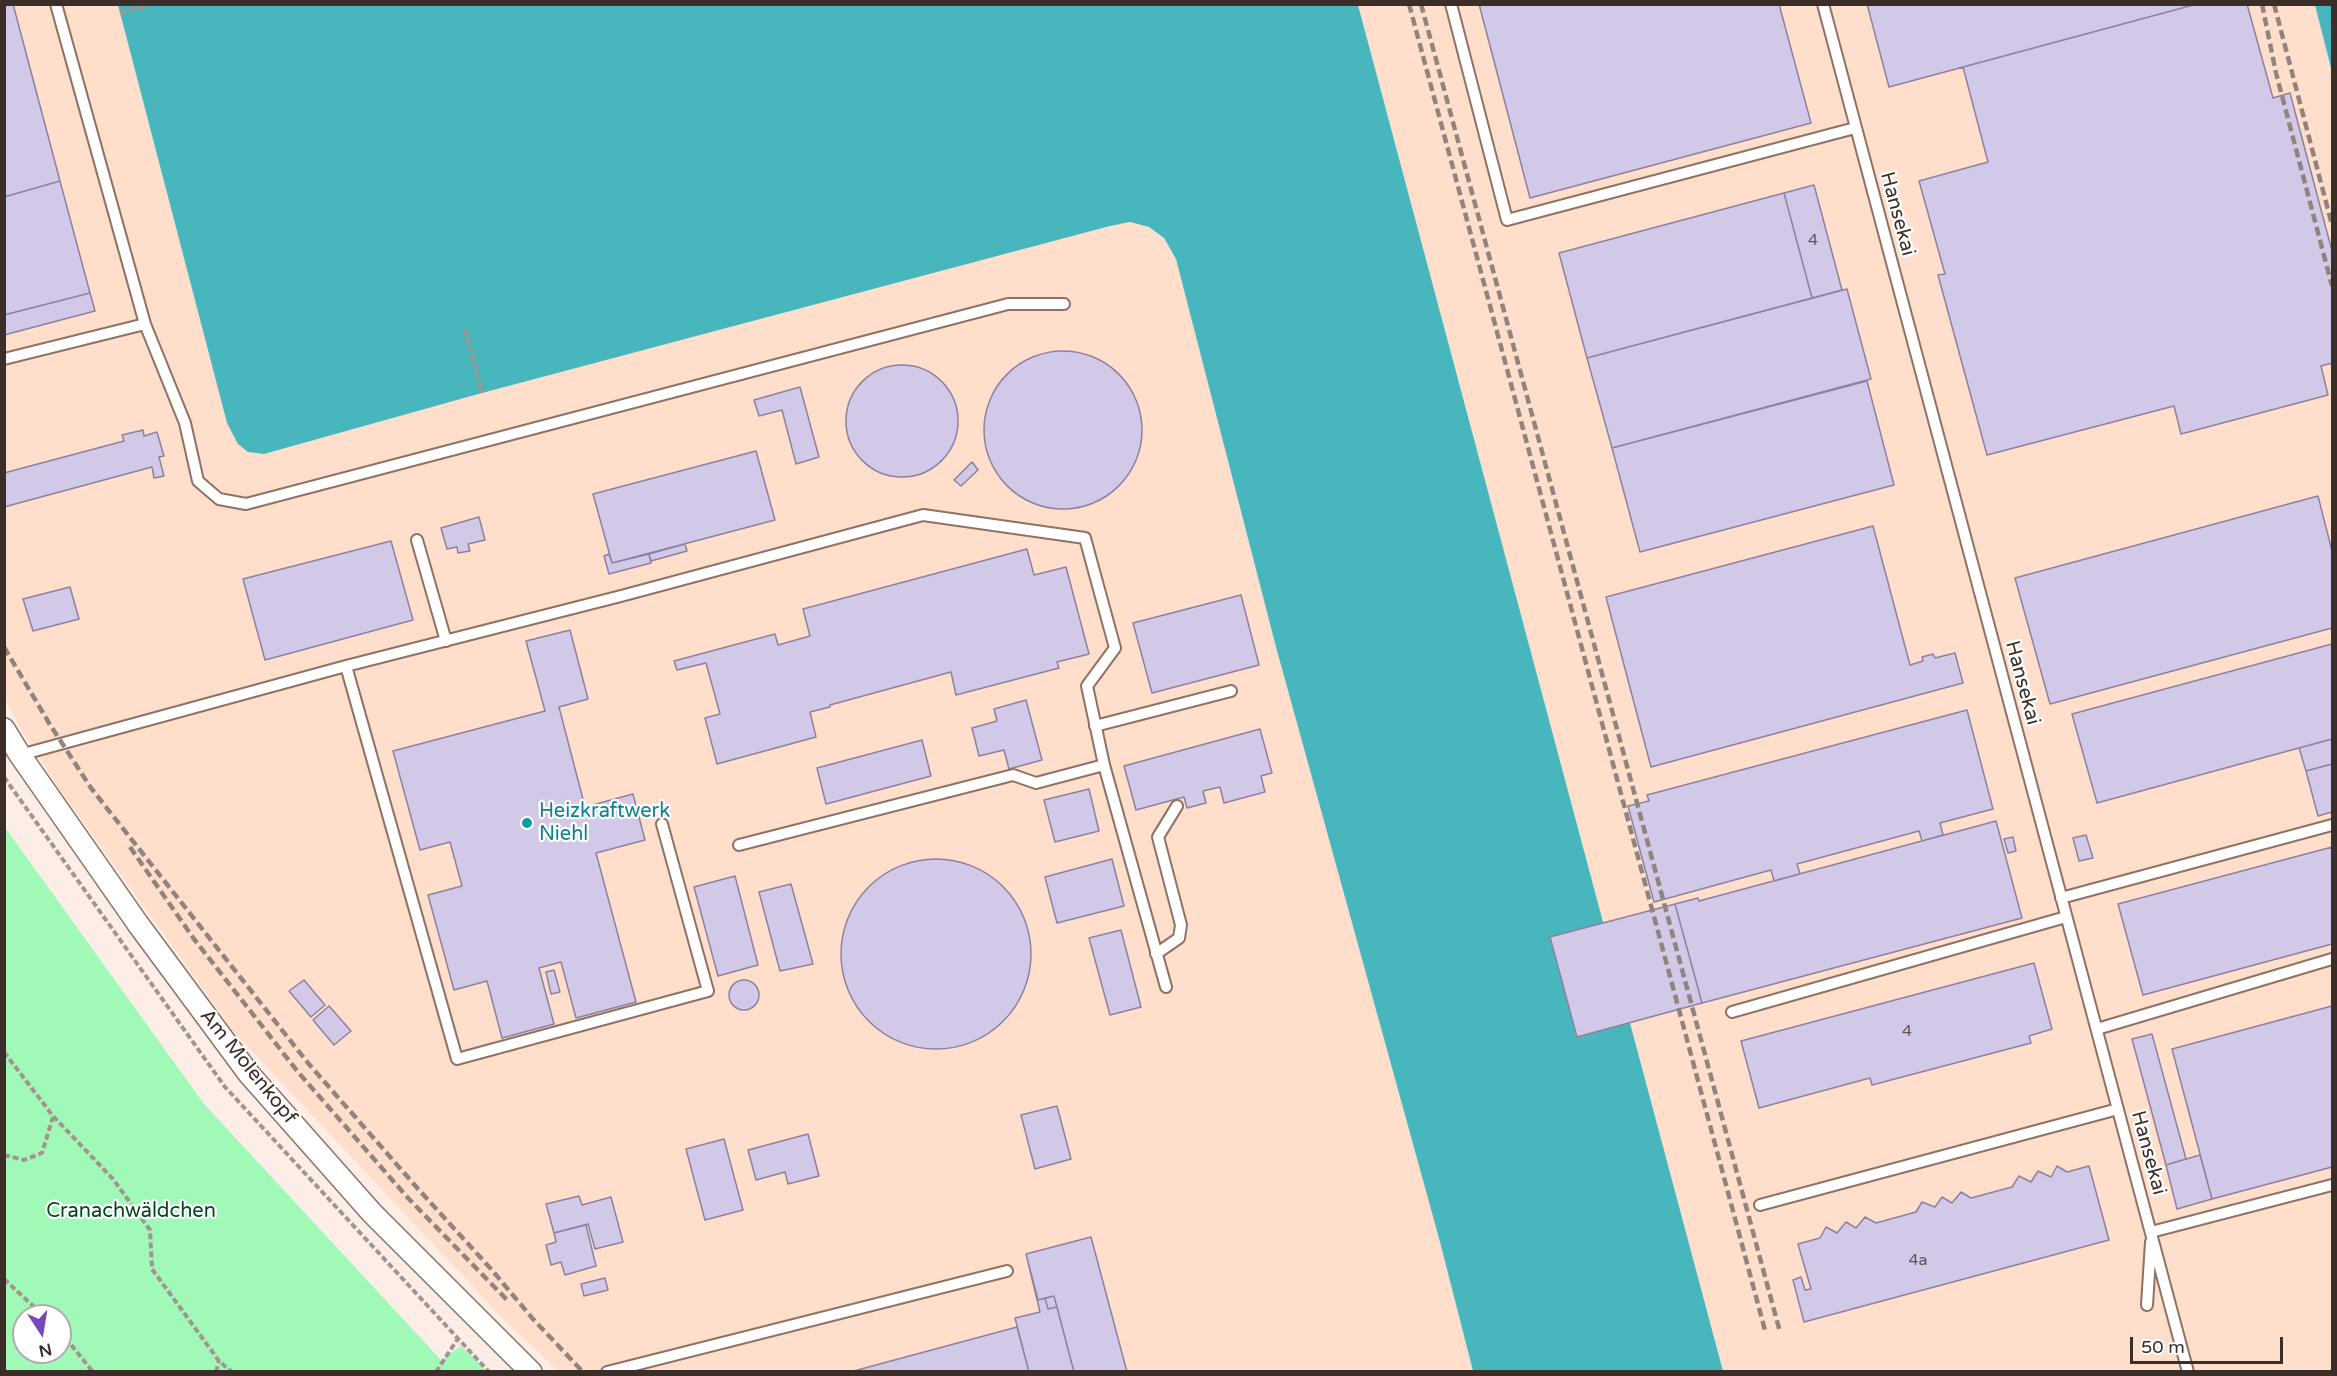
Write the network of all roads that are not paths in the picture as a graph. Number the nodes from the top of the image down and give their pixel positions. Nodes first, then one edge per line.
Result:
1 (56, 4) edge
2 (1451, 4) edge
3 (1822, 4) edge
4 (1855, 128) junction
5 (1064, 304) dead end
6 (145, 324) junction
7 (4, 359) edge
8 (417, 540) dead end
9 (446, 641) junction
10 (346, 666) junction
11 (1231, 691) dead end
12 (1095, 726) junction
13 (4, 729) edge
14 (20, 755) junction
15 (1104, 765) junction
16 (1177, 806) dead end
17 (662, 824) dead end
18 (2332, 825) edge
19 (739, 845) dead end
20 (2061, 898) junction
21 (2066, 917) junction
22 (1156, 954) junction
23 (2332, 959) edge
24 (1166, 987) dead end
25 (1732, 1012) dead end
26 (2097, 1029) junction
27 (2118, 1109) junction
28 (2332, 1185) edge
29 (1760, 1204) dead end
30 (2151, 1232) junction
31 (1007, 1271) dead end
32 (2147, 1305) dead end
33 (531, 1371) edge
34 (607, 1371) edge
35 (2188, 1371) edge

1 - 6 lane
2 - 4 lane
3 - 4 lane, Hansekai
4 - 20 lane, Hansekai
5 - 6 lane
6 - 7 lane
8 - 9 lane
9 - 10 lane
9 - 12 lane
10 - 14 lane
10 - 17 lane
11 - 12 lane
12 - 15 lane
13 - 14 street, Am Molenkopf
14 - 33 street, Am Molenkopf
15 - 19 lane
15 - 22 lane
16 - 22 lane
18 - 20 lane
20 - 21 lane, Hansekai
21 - 25 lane
21 - 26 lane, Hansekai
22 - 24 lane
23 - 26 lane
26 - 27 lane, Hansekai
27 - 29 lane
27 - 30 lane, Hansekai
28 - 30 lane
30 - 32 lane
30 - 35 lane, Hansekai
31 - 34 lane

